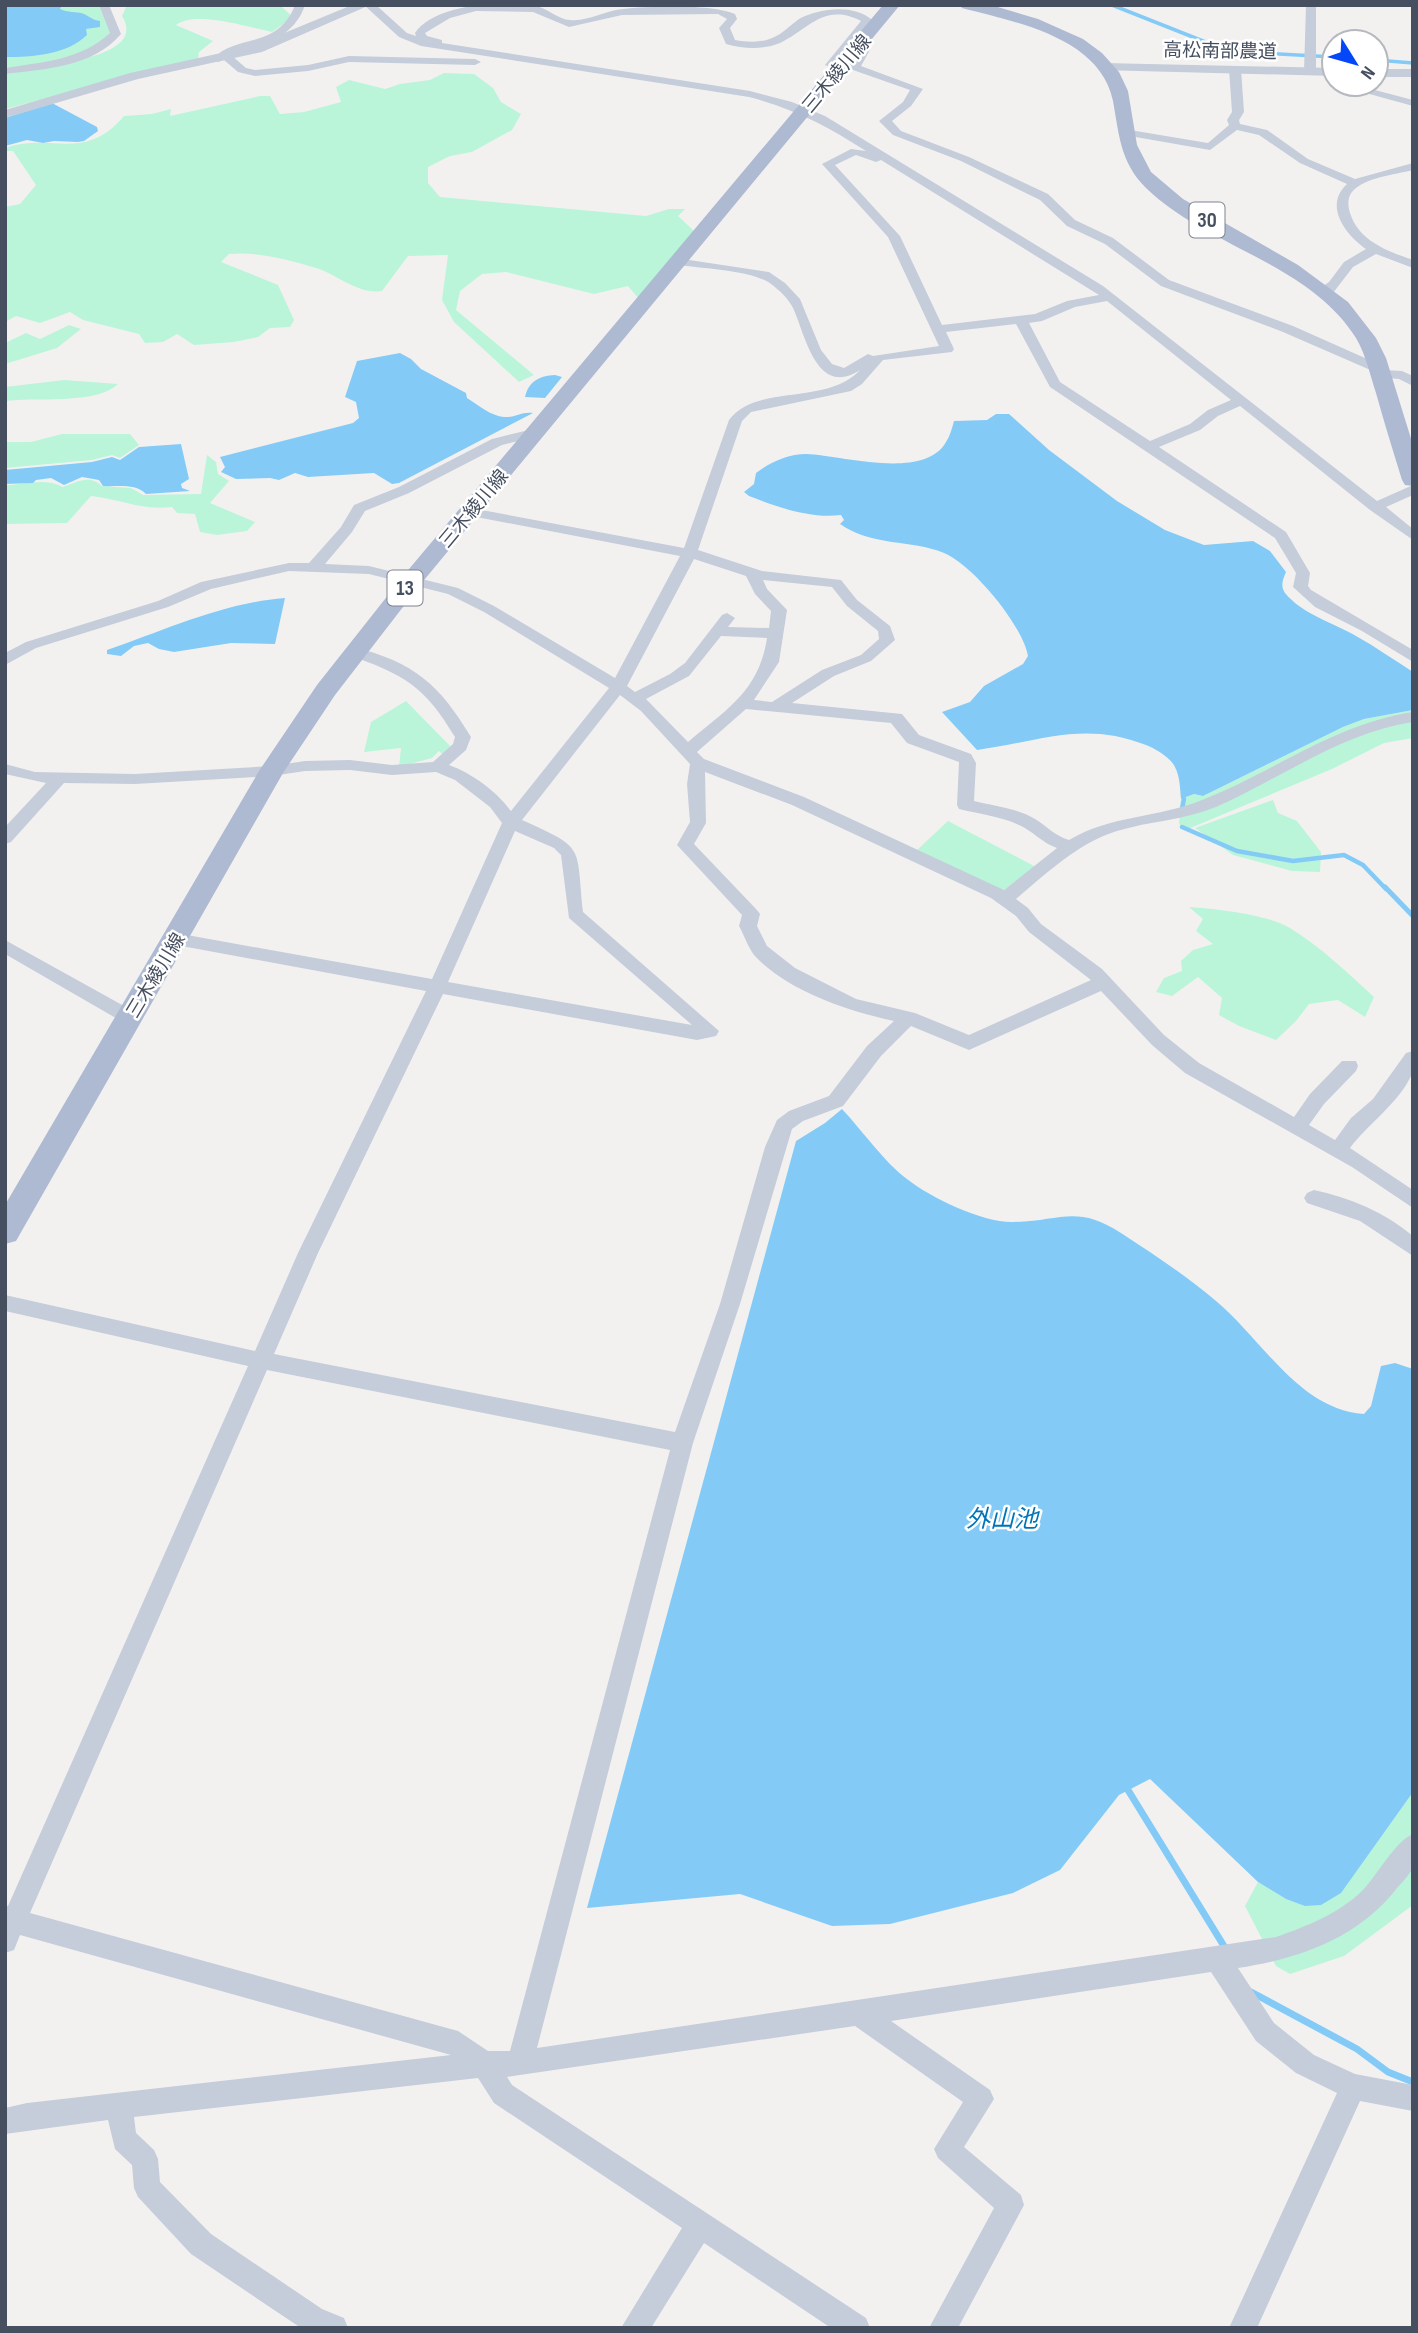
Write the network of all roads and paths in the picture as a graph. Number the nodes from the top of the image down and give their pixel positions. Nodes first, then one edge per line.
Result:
1 (104, 5) edge
2 (300, 5) edge
3 (366, 5) edge
4 (892, 5) edge
5 (968, 5) edge
6 (1311, 5) edge
7 (859, 46) junction
8 (500, 55) junction
9 (222, 58) junction
10 (1104, 67) junction
11 (841, 68) junction
12 (1235, 69) junction
13 (5, 71) edge
14 (1307, 71) junction
15 (1320, 71) edge
16 (1390, 73) edge
17 (1413, 73) edge
18 (1320, 79) edge
19 (1390, 97) edge
20 (1413, 103) edge
21 (805, 111) junction
22 (5, 114) edge
23 (1235, 126) junction
24 (1124, 132) junction
25 (896, 164) junction
26 (1413, 166) edge
27 (1356, 184) junction
28 (1375, 250) junction
29 (680, 261) junction
30 (1413, 264) edge
31 (1324, 292) junction
32 (1109, 296) junction
33 (1020, 319) junction
34 (939, 328) junction
35 (879, 357) junction
36 (1413, 363) edge
37 (1379, 371) junction
38 (1407, 379) edge
39 (1240, 401) junction
40 (537, 432) junction
41 (1150, 446) junction
42 (1413, 480) edge
43 (1413, 489) edge
44 (1375, 507) junction
45 (471, 512) junction
46 (1413, 536) edge
47 (690, 552) junction
48 (314, 567) junction
49 (753, 574) junction
50 (412, 580) junction
51 (777, 633) junction
52 (354, 652) junction
53 (1413, 657) edge
54 (5, 660) edge
55 (618, 687) junction
56 (635, 698) junction
57 (743, 704) junction
58 (775, 707) junction
59 (1413, 717) edge
60 (692, 758) junction
61 (437, 768) junction
62 (5, 769) edge
63 (272, 771) junction
64 (60, 777) junction
65 (511, 822) junction
66 (5, 838) edge
67 (1073, 847) junction
68 (1005, 900) junction
69 (176, 939) junction
70 (5, 946) edge
71 (1104, 982) junction
72 (437, 987) junction
73 (131, 1014) junction
74 (909, 1018) junction
75 (1413, 1058) edge
76 (1349, 1066) dead end
77 (1297, 1128) junction
78 (1338, 1150) junction
79 (1314, 1198) dead end
80 (1413, 1200) edge
81 (5, 1232) edge
82 (1413, 1248) edge
83 (5, 1303) edge
84 (261, 1360) junction
85 (682, 1443) junction
86 (1413, 1846) edge
87 (8, 1926) edge
88 (1218, 1960) junction
89 (859, 2014) junction
90 (484, 2064) junction
91 (520, 2064) junction
92 (1353, 2087) junction
93 (1413, 2098) edge
94 (119, 2106) junction
95 (5, 2122) edge
96 (700, 2224) junction
97 (318, 2325) edge
98 (635, 2328) edge
99 (856, 2328) edge
100 (943, 2328) edge
101 (1243, 2328) edge

1 - 13 street
2 - 9 street
3 - 8 street
3 - 9 street
4 - 7 main road, 三木綾川線 / 13
5 - 10 main road, 30
6 - 14 street
7 - 11 main road, 三木綾川線 / 13
7 - 37 street
8 - 9 street
8 - 11 street
8 - 21 street
9 - 22 street
10 - 12 street, 高松南部農道
10 - 24 main road, 30
11 - 21 main road, 三木綾川線 / 13
12 - 14 street, 高松南部農道
12 - 23 street
14 - 15 street, 高松南部農道
14 - 18 street
16 - 17 street
19 - 20 street
21 - 25 street
21 - 29 main road, 三木綾川線 / 13
23 - 24 street
23 - 27 street
24 - 31 main road, 30
25 - 32 street
25 - 34 street
26 - 27 street
27 - 28 street
28 - 30 street
28 - 31 street
29 - 35 street
29 - 40 main road, 三木綾川線 / 13
31 - 37 main road, 30
32 - 33 street
32 - 39 street
33 - 34 street
33 - 41 street
34 - 35 street
35 - 47 street
36 - 38 street
37 - 38 street
37 - 42 main road, 30
39 - 41 street
39 - 44 street
40 - 45 main road, 三木綾川線 / 13
40 - 48 street
41 - 53 street
43 - 44 street
44 - 46 street
45 - 47 street
45 - 50 main road, 三木綾川線 / 13
47 - 49 street
47 - 55 street
48 - 50 street
48 - 54 street
49 - 51 street
49 - 58 street
50 - 52 main road, 三木綾川線 / 13
50 - 55 street
51 - 56 street
51 - 57 street
52 - 61 street
52 - 63 main road, 三木綾川線 / 13
55 - 56 street
55 - 65 street
56 - 60 street
57 - 58 street
57 - 60 street
58 - 67 street
59 - 67 street
60 - 68 street
60 - 74 street
61 - 63 street
61 - 65 street
62 - 64 street
63 - 64 street
63 - 69 main road, 三木綾川線 / 13
64 - 66 street
65 - 72 street
65 - 72 street
67 - 68 street
68 - 71 street
69 - 72 street
69 - 73 main road, 三木綾川線 / 13
70 - 73 street
71 - 74 street
71 - 77 street
72 - 84 street
73 - 81 main road, 三木綾川線 / 13
74 - 85 street
75 - 78 street
76 - 77 street
77 - 78 street
78 - 80 street
79 - 82 street
83 - 84 street
84 - 85 street
84 - 87 street
85 - 91 street
86 - 88 street
87 - 90 street
88 - 89 street
88 - 92 street
89 - 91 street
89 - 100 street
90 - 91 street
90 - 94 street
90 - 96 street
92 - 93 street
92 - 101 street
94 - 95 street
94 - 97 street
96 - 98 street
96 - 99 street

